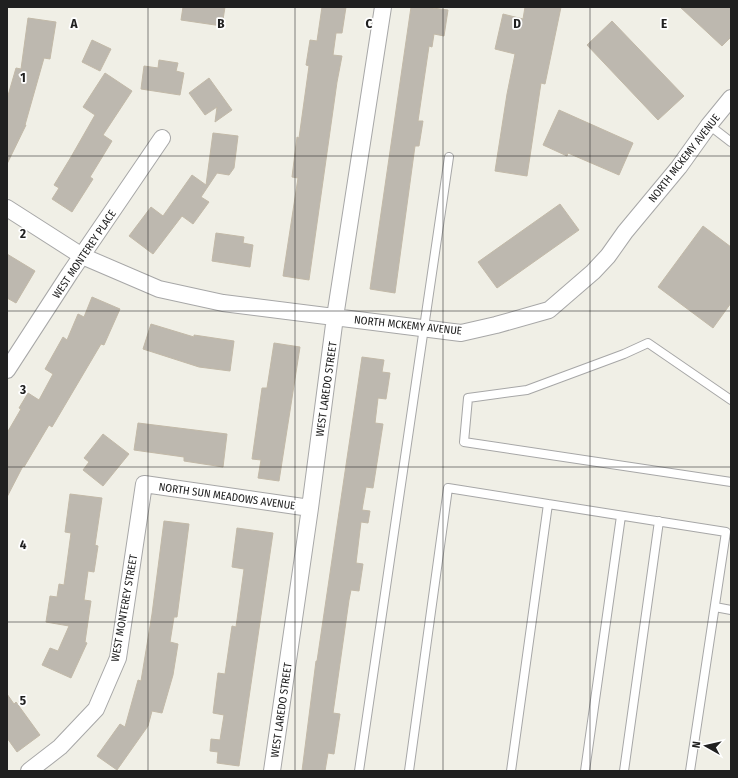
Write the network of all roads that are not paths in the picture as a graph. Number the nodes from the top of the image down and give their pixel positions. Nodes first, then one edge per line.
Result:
1 (383, 7) edge
2 (731, 98) edge
3 (709, 125) junction
4 (162, 138) dead end
5 (731, 142) edge
6 (449, 157) dead end
7 (7, 208) edge
8 (82, 256) junction
9 (335, 317) junction
10 (424, 328) junction
11 (7, 370) edge
12 (731, 400) edge
13 (731, 482) edge
14 (144, 484) joint
15 (548, 504) junction
16 (310, 508) junction
17 (621, 516) junction
18 (659, 522) junction
19 (728, 532) edge
20 (715, 607) junction
21 (731, 610) edge
22 (29, 771) edge
23 (272, 771) edge
24 (359, 771) edge
25 (409, 771) edge
26 (511, 771) edge
27 (585, 771) edge
28 (624, 771) edge
29 (690, 771) edge

1 - 9 street, WEST LAREDO STREET
2 - 3 street, NORTH MCKEMY AVENUE
3 - 5 lane
3 - 10 street, NORTH MCKEMY AVENUE
4 - 8 street, WEST MONTEREY PLACE
6 - 10 lane
7 - 8 street, NORTH MCKEMY AVENUE
8 - 9 street, NORTH MCKEMY AVENUE
8 - 11 street, WEST MONTEREY PLACE
9 - 10 street, NORTH MCKEMY AVENUE
9 - 16 street, WEST LAREDO STREET
10 - 24 lane
12 - 13 lane
14 - 16 street, NORTH SUN MEADOWS AVENUE
14 - 22 street, WEST MONTEREY STREET
15 - 17 lane
15 - 25 lane
15 - 26 lane
16 - 23 street, WEST LAREDO STREET
17 - 18 lane
17 - 27 lane
18 - 19 lane
18 - 28 lane
19 - 20 lane
20 - 21 lane
20 - 29 lane

